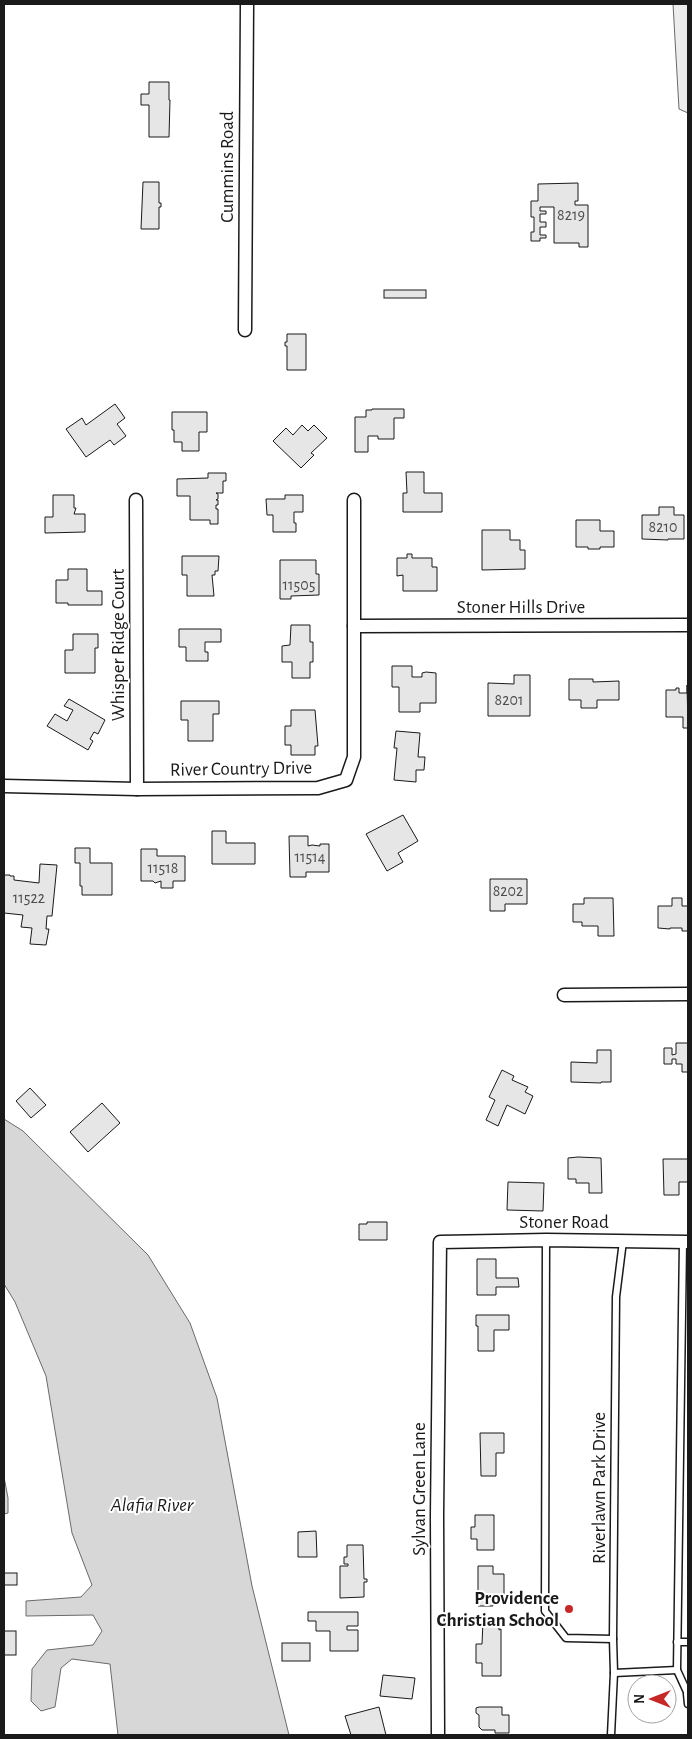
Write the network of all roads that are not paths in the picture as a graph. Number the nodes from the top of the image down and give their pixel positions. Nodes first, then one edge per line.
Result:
1 (246, 4) edge
2 (245, 330) dead end
3 (136, 500) dead end
4 (354, 500) dead end
5 (688, 625) edge
6 (354, 626) junction
7 (4, 786) edge
8 (138, 789) junction
9 (688, 994) edge
10 (564, 995) dead end
11 (546, 1240) junction
12 (623, 1241) junction
13 (440, 1242) joint
14 (686, 1242) edge
15 (613, 1638) junction
16 (677, 1642) junction
17 (688, 1642) edge
18 (677, 1670) junction
19 (614, 1673) junction
20 (688, 1694) edge
21 (688, 1704) edge
22 (438, 1735) edge
23 (611, 1735) edge

1 - 2 street, Cummins Road
3 - 8 street, Whisper Ridge Court
4 - 6 street, River Country Drive
5 - 6 street, Stoner Hills Drive
6 - 8 street, River Country Drive
7 - 8 street, River Country Drive
9 - 10 street
11 - 12 street, Stoner Road
11 - 13 street, Stoner Road
11 - 15 lane
12 - 14 street, Stoner Road
12 - 15 lane, Riverlawn Park Drive
13 - 22 street, Sylvan Green Lane
14 - 16 lane
15 - 19 lane, Riverlawn Park Drive
16 - 17 lane
16 - 18 lane
18 - 19 lane
18 - 20 lane
19 - 23 lane, Riverlawn Park Drive
20 - 21 lane

